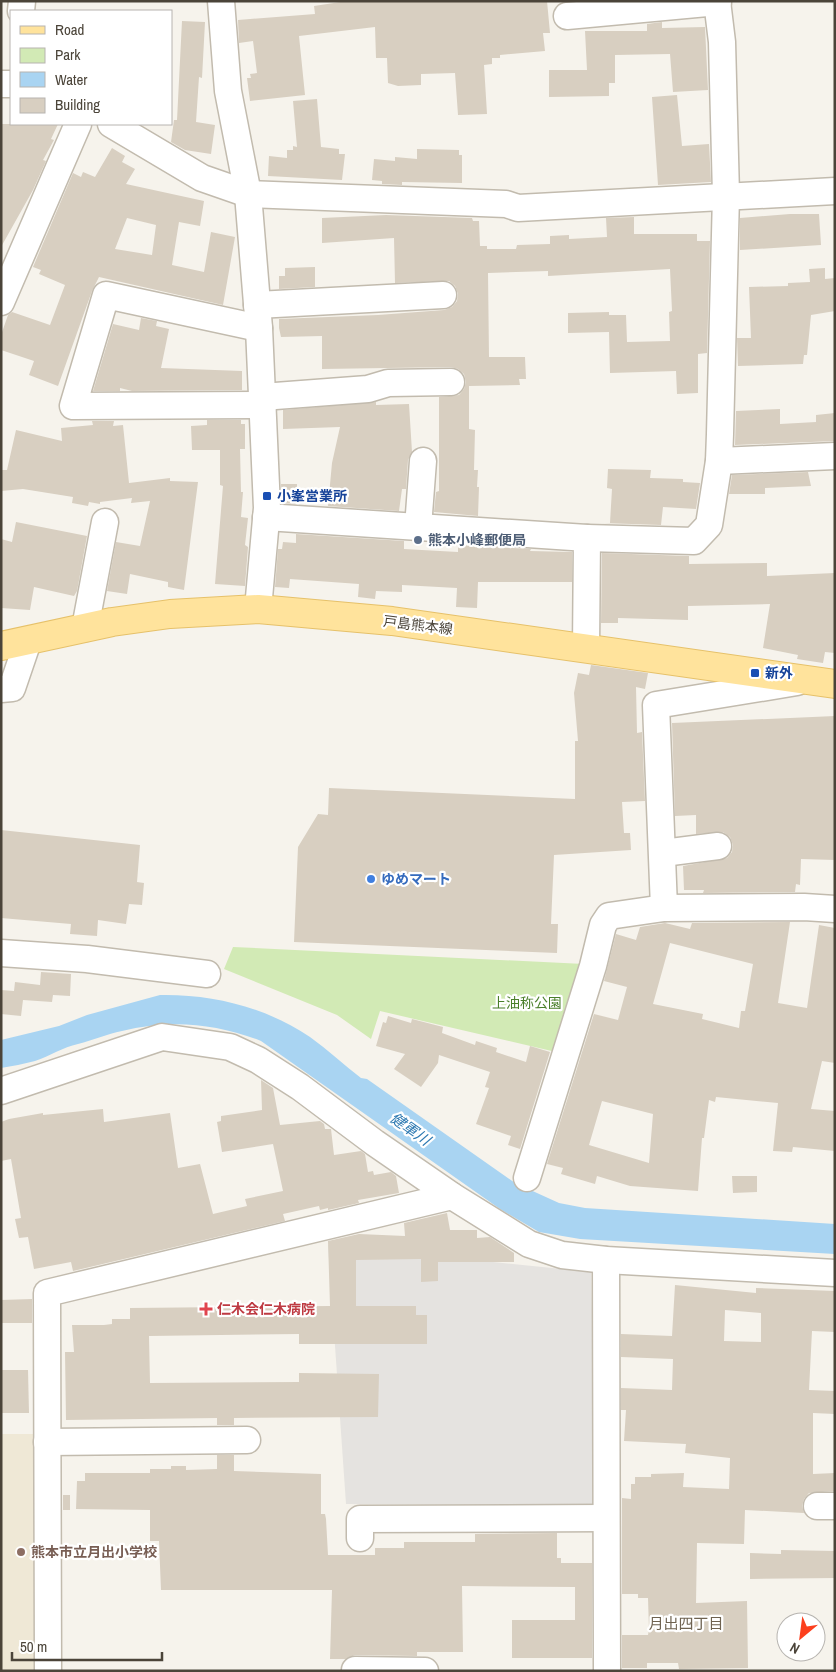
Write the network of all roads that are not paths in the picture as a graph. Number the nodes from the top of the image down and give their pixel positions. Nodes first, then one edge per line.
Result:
1 (222, 1) edge
2 (718, 2) edge
3 (567, 16) dead end
4 (78, 125) edge
5 (113, 125) edge
6 (835, 191) edge
7 (248, 194) junction
8 (726, 195) junction
9 (443, 296) dead end
10 (1, 302) edge
11 (258, 316) junction
12 (451, 382) dead end
13 (263, 401) junction
14 (835, 456) edge
15 (423, 461) dead end
16 (719, 461) junction
17 (266, 517) junction
18 (105, 522) dead end
19 (418, 527) junction
20 (587, 538) junction
21 (258, 609) junction
22 (85, 628) junction
23 (28, 641) junction
24 (1, 646) edge
25 (586, 648) junction
26 (808, 681) junction
27 (835, 684) edge
28 (1, 689) edge
29 (718, 846) dead end
30 (664, 853) junction
31 (664, 908) junction
32 (835, 909) edge
33 (1, 953) edge
34 (207, 974) dead end
35 (1, 1091) edge
36 (528, 1178) dead end
37 (452, 1196) junction
38 (606, 1260) junction
39 (835, 1273) edge
40 (247, 1440) dead end
41 (47, 1442) junction
42 (606, 1518) junction
43 (360, 1538) dead end
44 (355, 1670) edge
45 (48, 1671) edge
46 (425, 1671) edge
47 (607, 1671) edge

1 - 7 street
2 - 3 street
2 - 8 street
4 - 10 street
5 - 7 street
6 - 8 street
7 - 8 street
7 - 11 street
8 - 16 street
9 - 11 street
11 - 13 street
11 - 13 street
12 - 13 street
13 - 17 street
14 - 16 street
15 - 19 street
16 - 20 street
17 - 19 street
17 - 21 street
18 - 22 street
19 - 20 street
20 - 25 street
21 - 22 main road, 戸島熊本線
21 - 25 main road, 戸島熊本線
22 - 23 main road, 戸島熊本線
23 - 24 main road, 戸島熊本線
23 - 28 street
25 - 26 main road, 戸島熊本線
26 - 27 main road, 戸島熊本線
26 - 30 street
29 - 30 street
30 - 31 street
31 - 32 street
31 - 36 street
33 - 34 street
35 - 37 street
37 - 38 street
37 - 41 street
38 - 39 street
38 - 42 street
40 - 41 street
41 - 45 street
42 - 43 street
42 - 47 street
44 - 46 street

